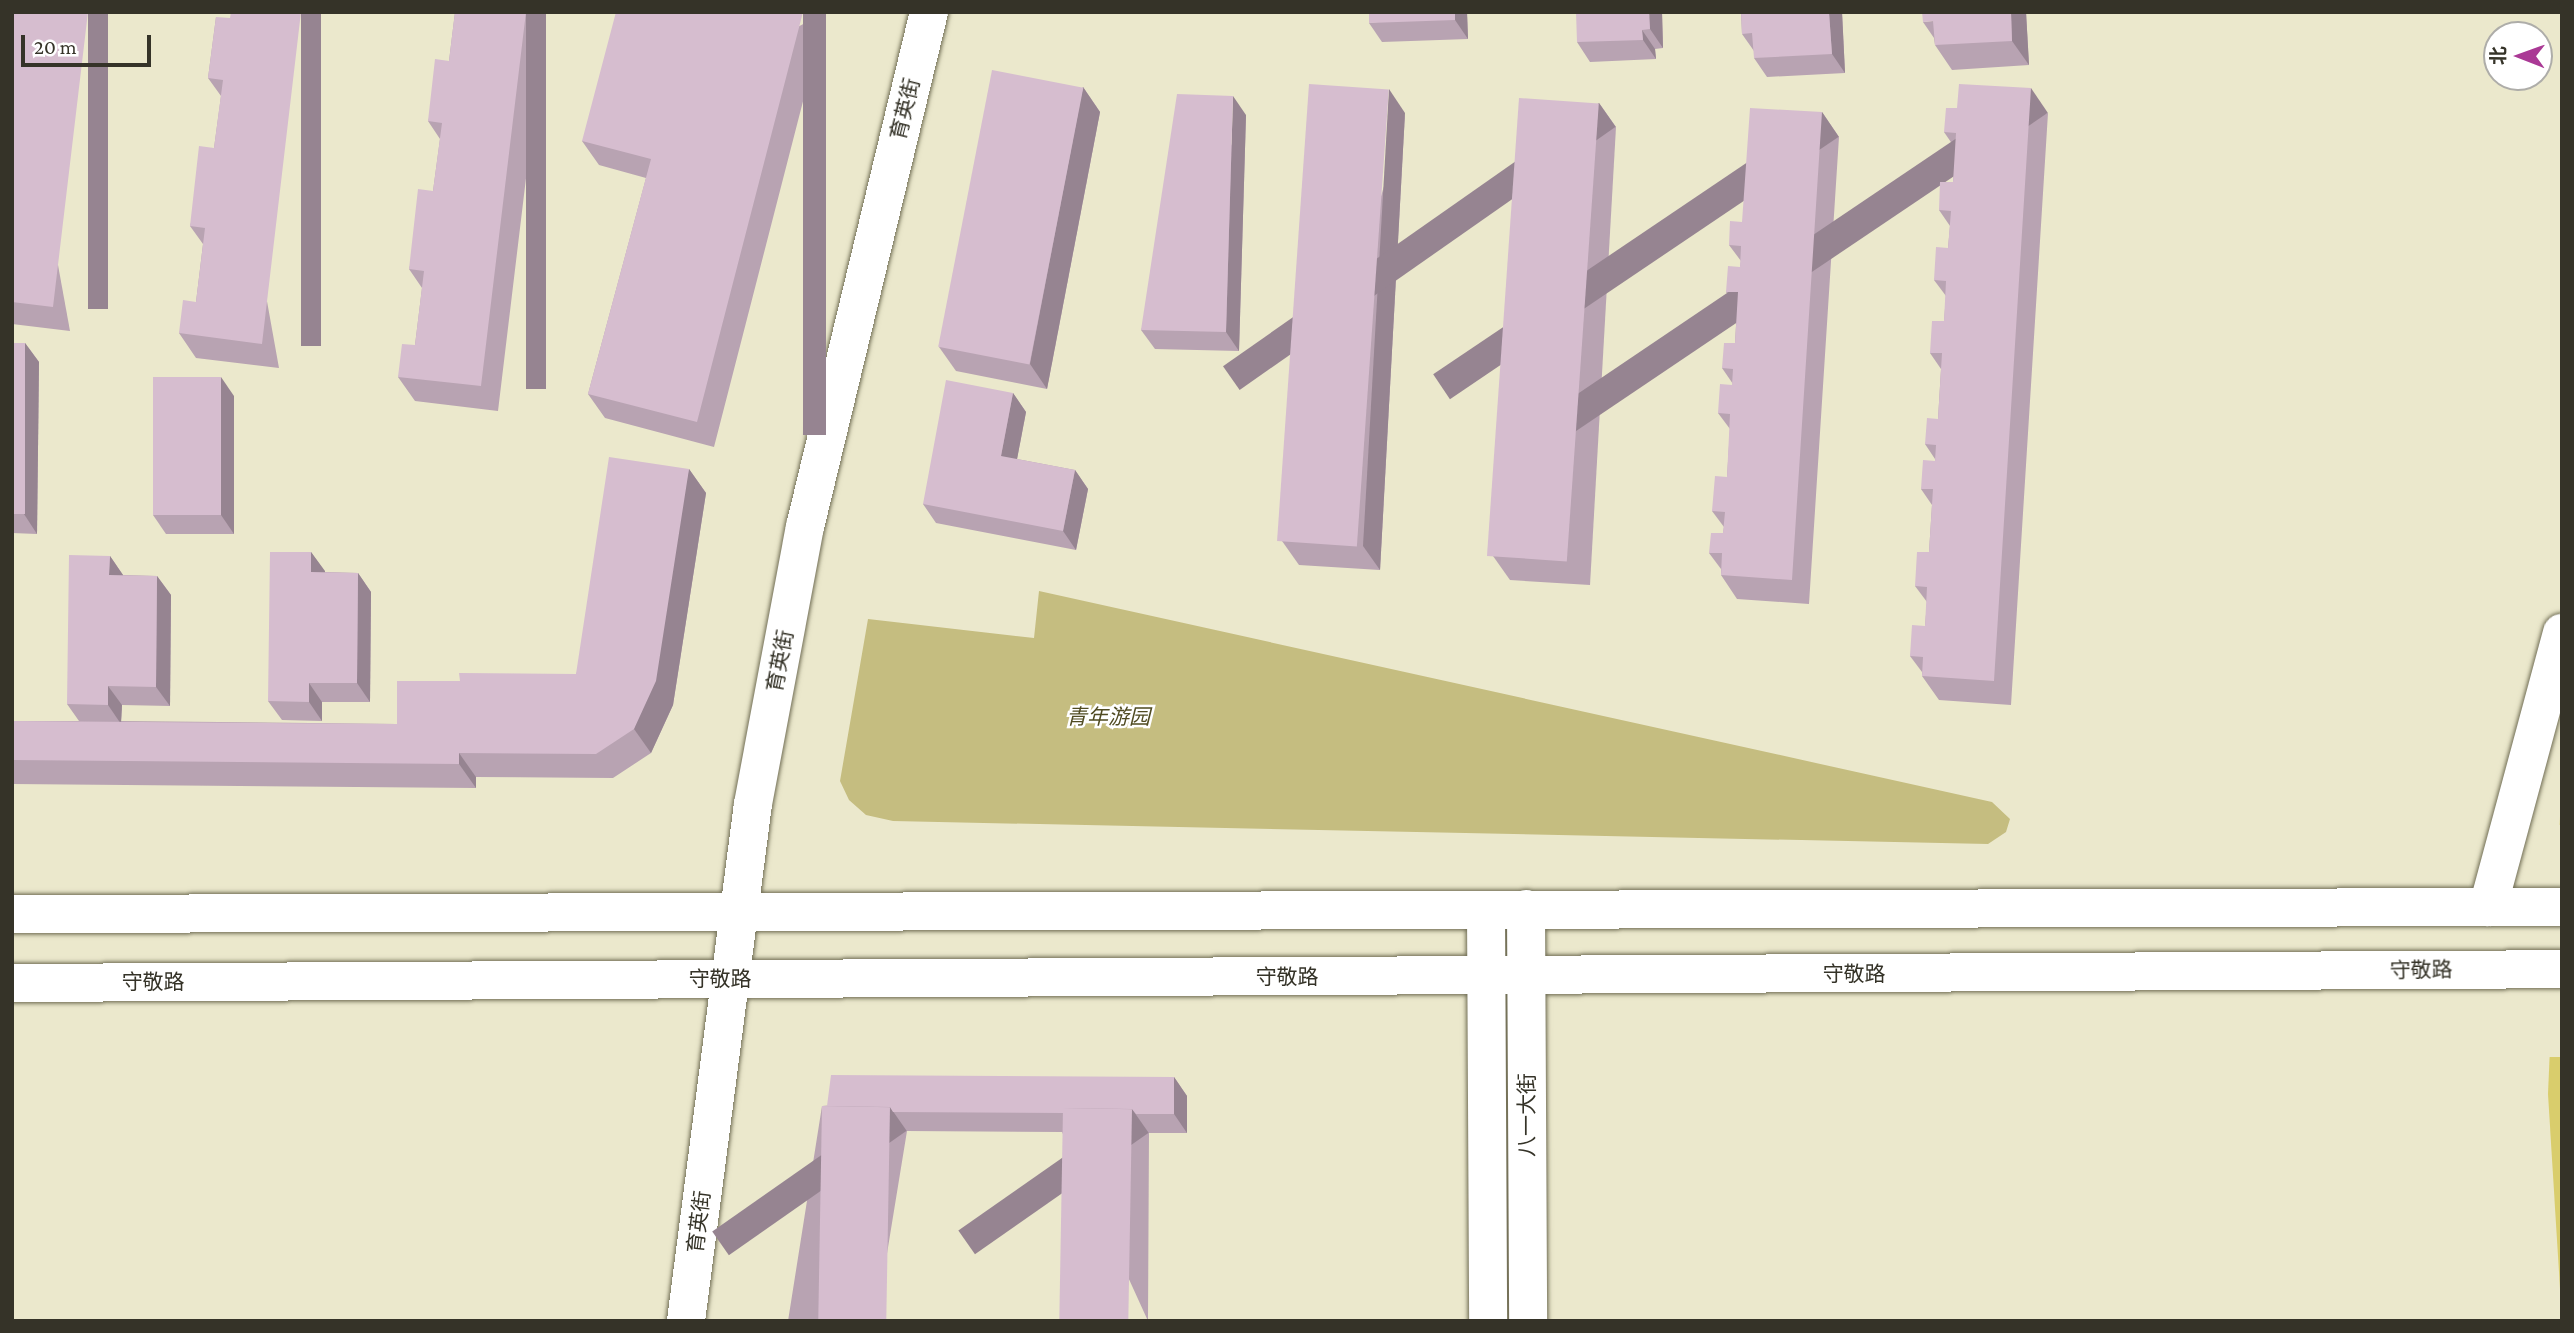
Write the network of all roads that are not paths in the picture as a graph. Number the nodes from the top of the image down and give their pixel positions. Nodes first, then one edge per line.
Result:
1 (929, 12) edge
2 (2562, 633) edge
3 (2488, 907) junction
4 (2549, 907) edge
5 (1526, 909) junction
6 (1486, 910) junction
7 (739, 911) junction
8 (12, 914) edge
9 (2550, 969) edge
10 (1527, 975) junction
11 (1486, 976) junction
12 (730, 979) junction
13 (12, 983) edge
14 (686, 1321) edge
15 (1488, 1321) edge
16 (1528, 1321) edge

1 - 7 main road, 育英街
2 - 3 main road
3 - 4 main road
3 - 5 main road
5 - 6 main road
5 - 10 main road, 八一大街
6 - 7 main road
6 - 11 main road, 八一大街
7 - 8 main road
7 - 12 main road, 育英街
9 - 10 main road, 守敬路
10 - 11 main road, 守敬路
10 - 16 main road, 八一大街
11 - 12 main road, 守敬路
11 - 15 main road, 八一大街
12 - 13 main road, 守敬路
12 - 14 main road, 育英街

